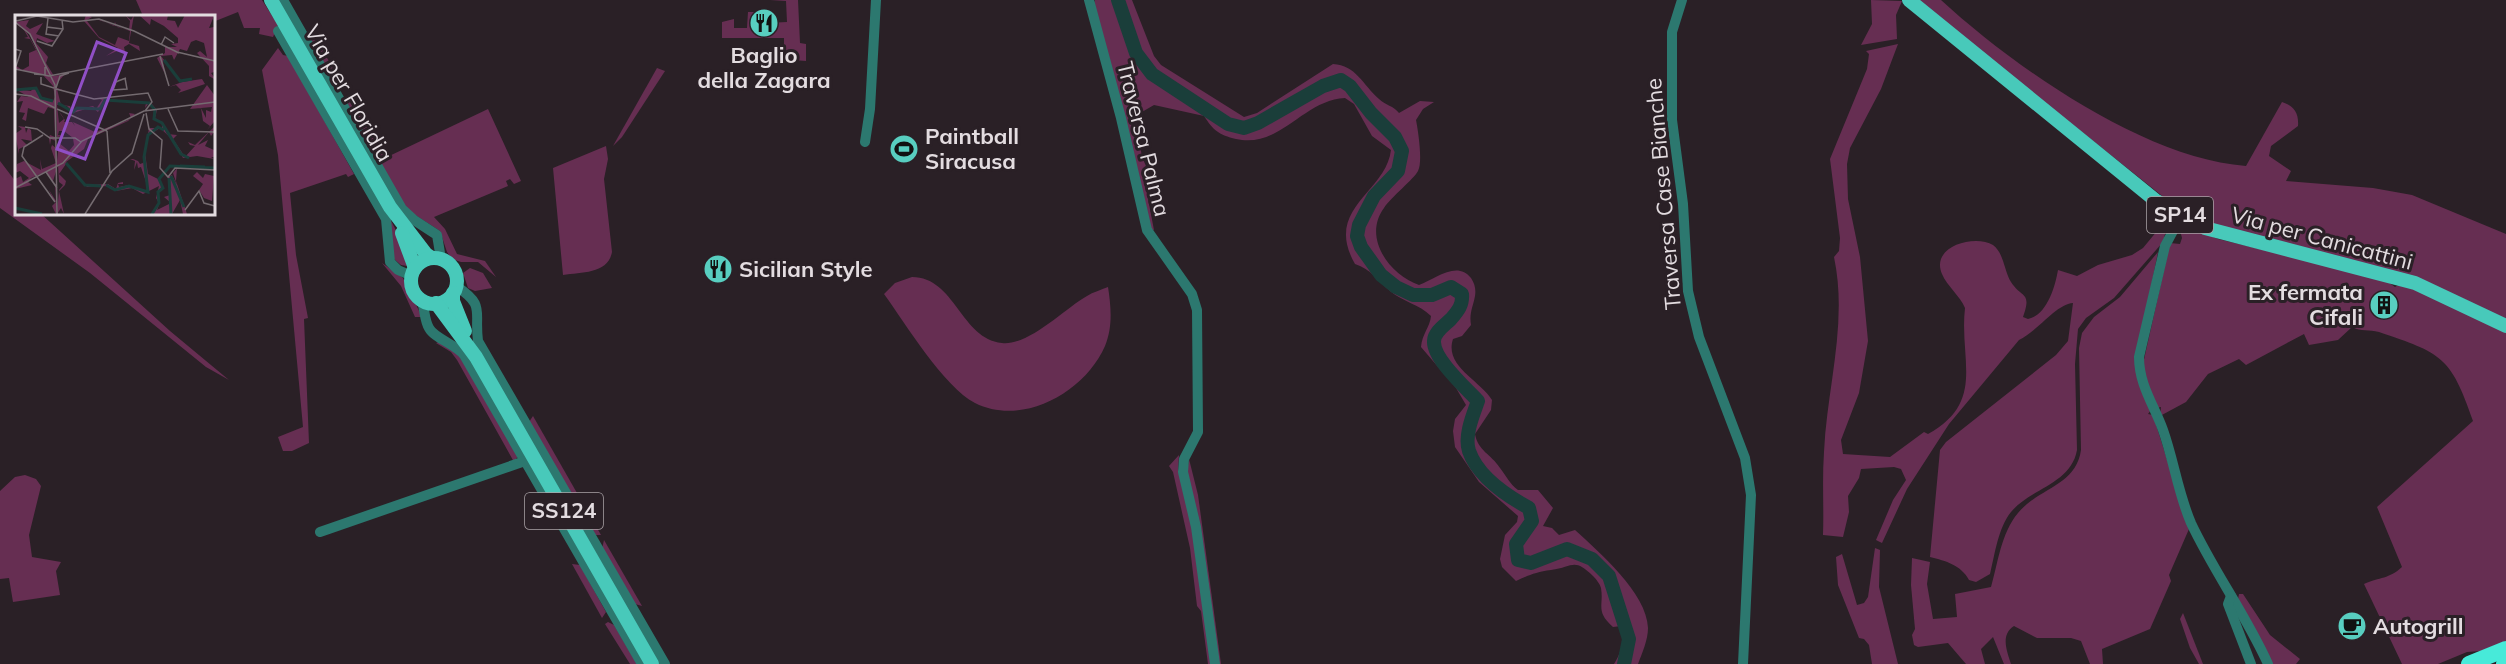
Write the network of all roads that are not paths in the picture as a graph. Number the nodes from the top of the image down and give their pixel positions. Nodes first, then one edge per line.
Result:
1 (271, 0) edge
2 (283, 0) edge
3 (876, 0) edge
4 (1089, 0) edge
5 (1682, 0) edge
6 (1909, 0) edge
7 (278, 31) dead end
8 (865, 142) dead end
9 (390, 207) junction
10 (2181, 216) junction
11 (436, 258) junction
12 (413, 272) junction
13 (454, 289) junction
14 (430, 302) junction
15 (2506, 326) edge
16 (476, 357) junction
17 (525, 461) junction
18 (320, 532) dead end
19 (2231, 596) junction
20 (2506, 649) edge
21 (642, 664) edge
22 (652, 664) edge
23 (665, 664) edge
24 (1215, 664) edge
25 (1743, 664) edge
26 (2251, 664) edge
27 (2268, 664) edge
28 (2469, 664) edge

1 - 9 main road, Via per Floridia
2 - 11 street
3 - 8 street
4 - 24 street, Traversa Palma
5 - 25 street, Traversa Case Bianche
6 - 10 main road, Via per Canicattini / SP14
7 - 12 street
9 - 11 main road
9 - 12 main road
10 - 15 main road, Via per Canicattini / SP14
10 - 19 street
11 - 12 main road
11 - 13 main road
12 - 14 main road
13 - 14 main road
13 - 16 main road
13 - 23 street
14 - 16 main road
14 - 17 street
16 - 22 main road, SS124
17 - 18 street
17 - 21 street
19 - 26 street
19 - 27 street
20 - 28 highway

